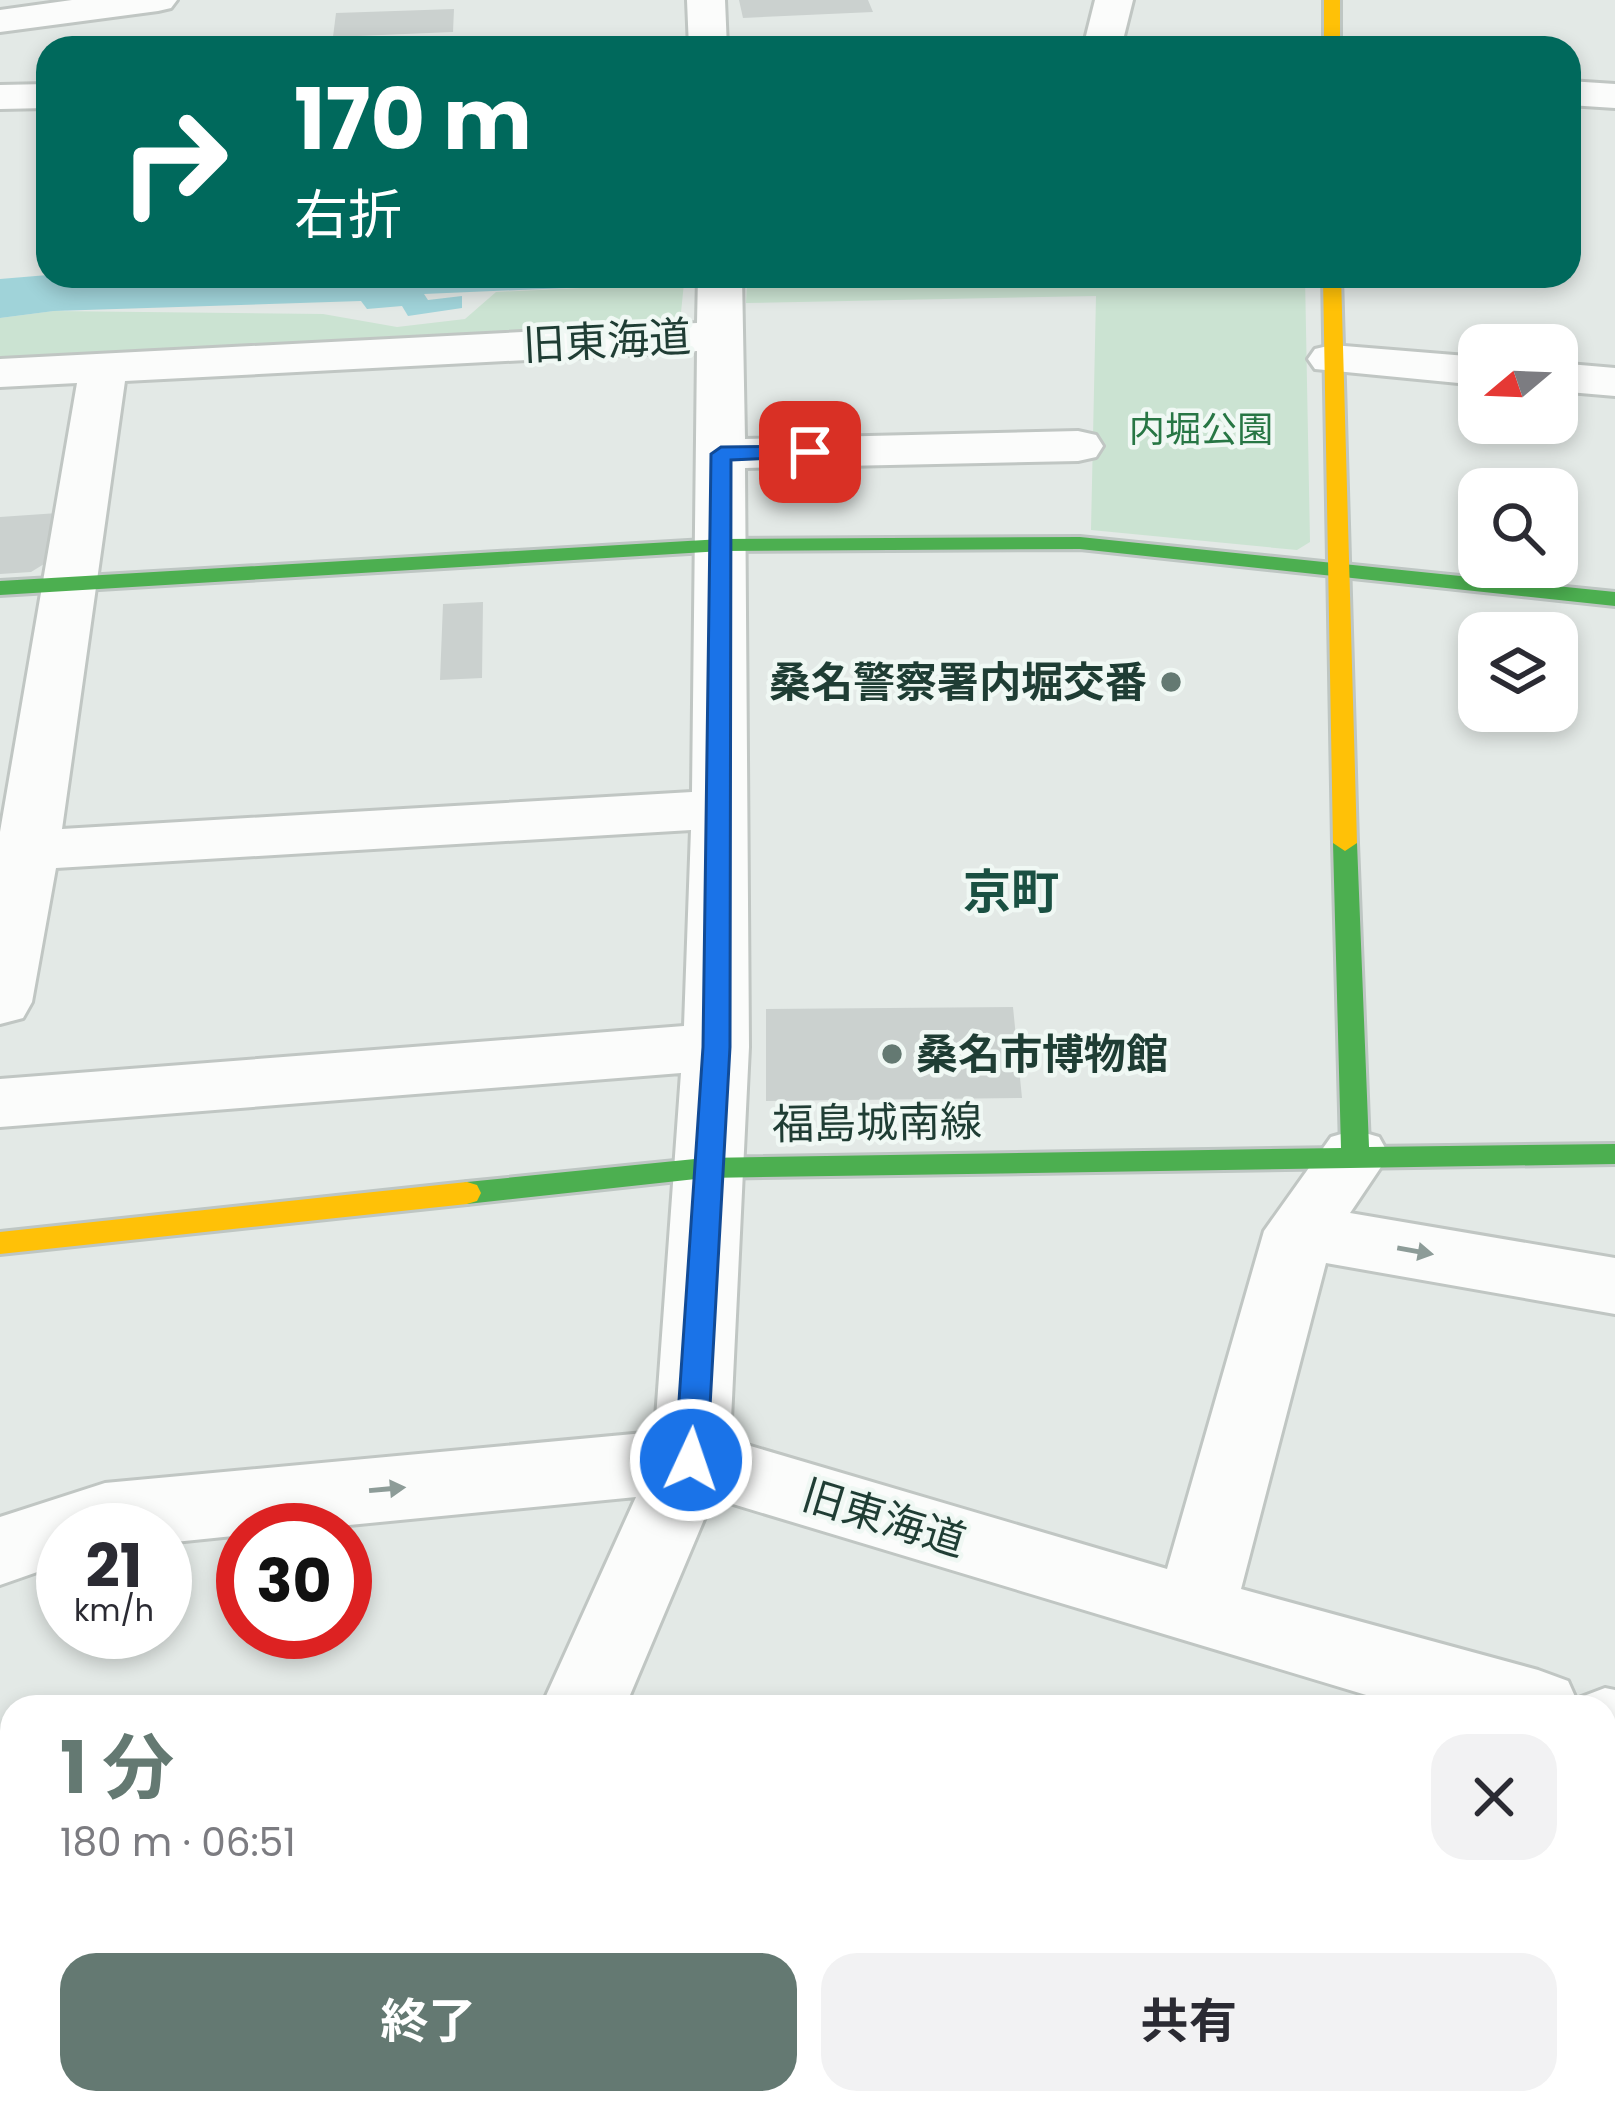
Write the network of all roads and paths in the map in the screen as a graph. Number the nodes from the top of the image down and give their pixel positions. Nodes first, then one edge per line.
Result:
1 (158, 0) edge
2 (706, 0) edge
3 (1114, 0) edge
4 (1332, 0) edge
5 (0, 21) edge
6 (708, 36) edge
7 (1105, 36) edge
8 (1332, 36) edge
9 (1581, 94) edge
10 (36, 96) edge
11 (1615, 96) edge
12 (0, 97) edge
13 (1332, 288) edge
14 (720, 306) edge
15 (1332, 359) junction
16 (104, 365) junction
17 (1458, 369) edge
18 (0, 373) edge
19 (1578, 379) edge
20 (1615, 382) edge
21 (1078, 446) dead end
22 (721, 454) junction
23 (722, 545) junction
24 (1336, 571) junction
25 (70, 584) junction
26 (0, 588) edge
27 (1615, 599) edge
28 (721, 809) junction
29 (15, 851) edge
30 (0, 1002) edge
31 (716, 1047) junction
32 (0, 1103) edge
33 (1615, 1154) edge
34 (1355, 1155) junction
35 (705, 1168) junction
36 (1299, 1231) junction
37 (0, 1243) edge
38 (1615, 1286) edge
39 (691, 1460) junction
40 (192, 1508) edge
41 (36, 1539) edge
42 (0, 1551) edge
43 (1195, 1612) junction
44 (589, 1695) edge
45 (1495, 1695) edge

1 - 5 street
2 - 6 street
3 - 7 street
4 - 8 street
9 - 11 street
10 - 12 street
13 - 15 street
14 - 16 street, 旧東海道
14 - 22 street, 旧東海道
15 - 17 street
15 - 24 street
16 - 18 street, 旧東海道
16 - 25 street
19 - 20 street
21 - 22 street
22 - 23 street, 旧東海道
23 - 24 street
23 - 25 street
23 - 28 street, 旧東海道
24 - 27 street
24 - 34 street
25 - 26 street
25 - 29 street
28 - 29 street
28 - 31 street, 旧東海道
29 - 30 street
31 - 32 street
31 - 35 street, 旧東海道
33 - 34 street, 福島城南線
34 - 35 street, 福島城南線
34 - 36 street
35 - 37 street, 福島城南線
35 - 39 street, 旧東海道
36 -> 38 street
36 - 43 street
40 -> 39 street
39 - 43 street, 旧東海道
39 - 44 street
41 - 42 street
43 - 45 street, 旧東海道

